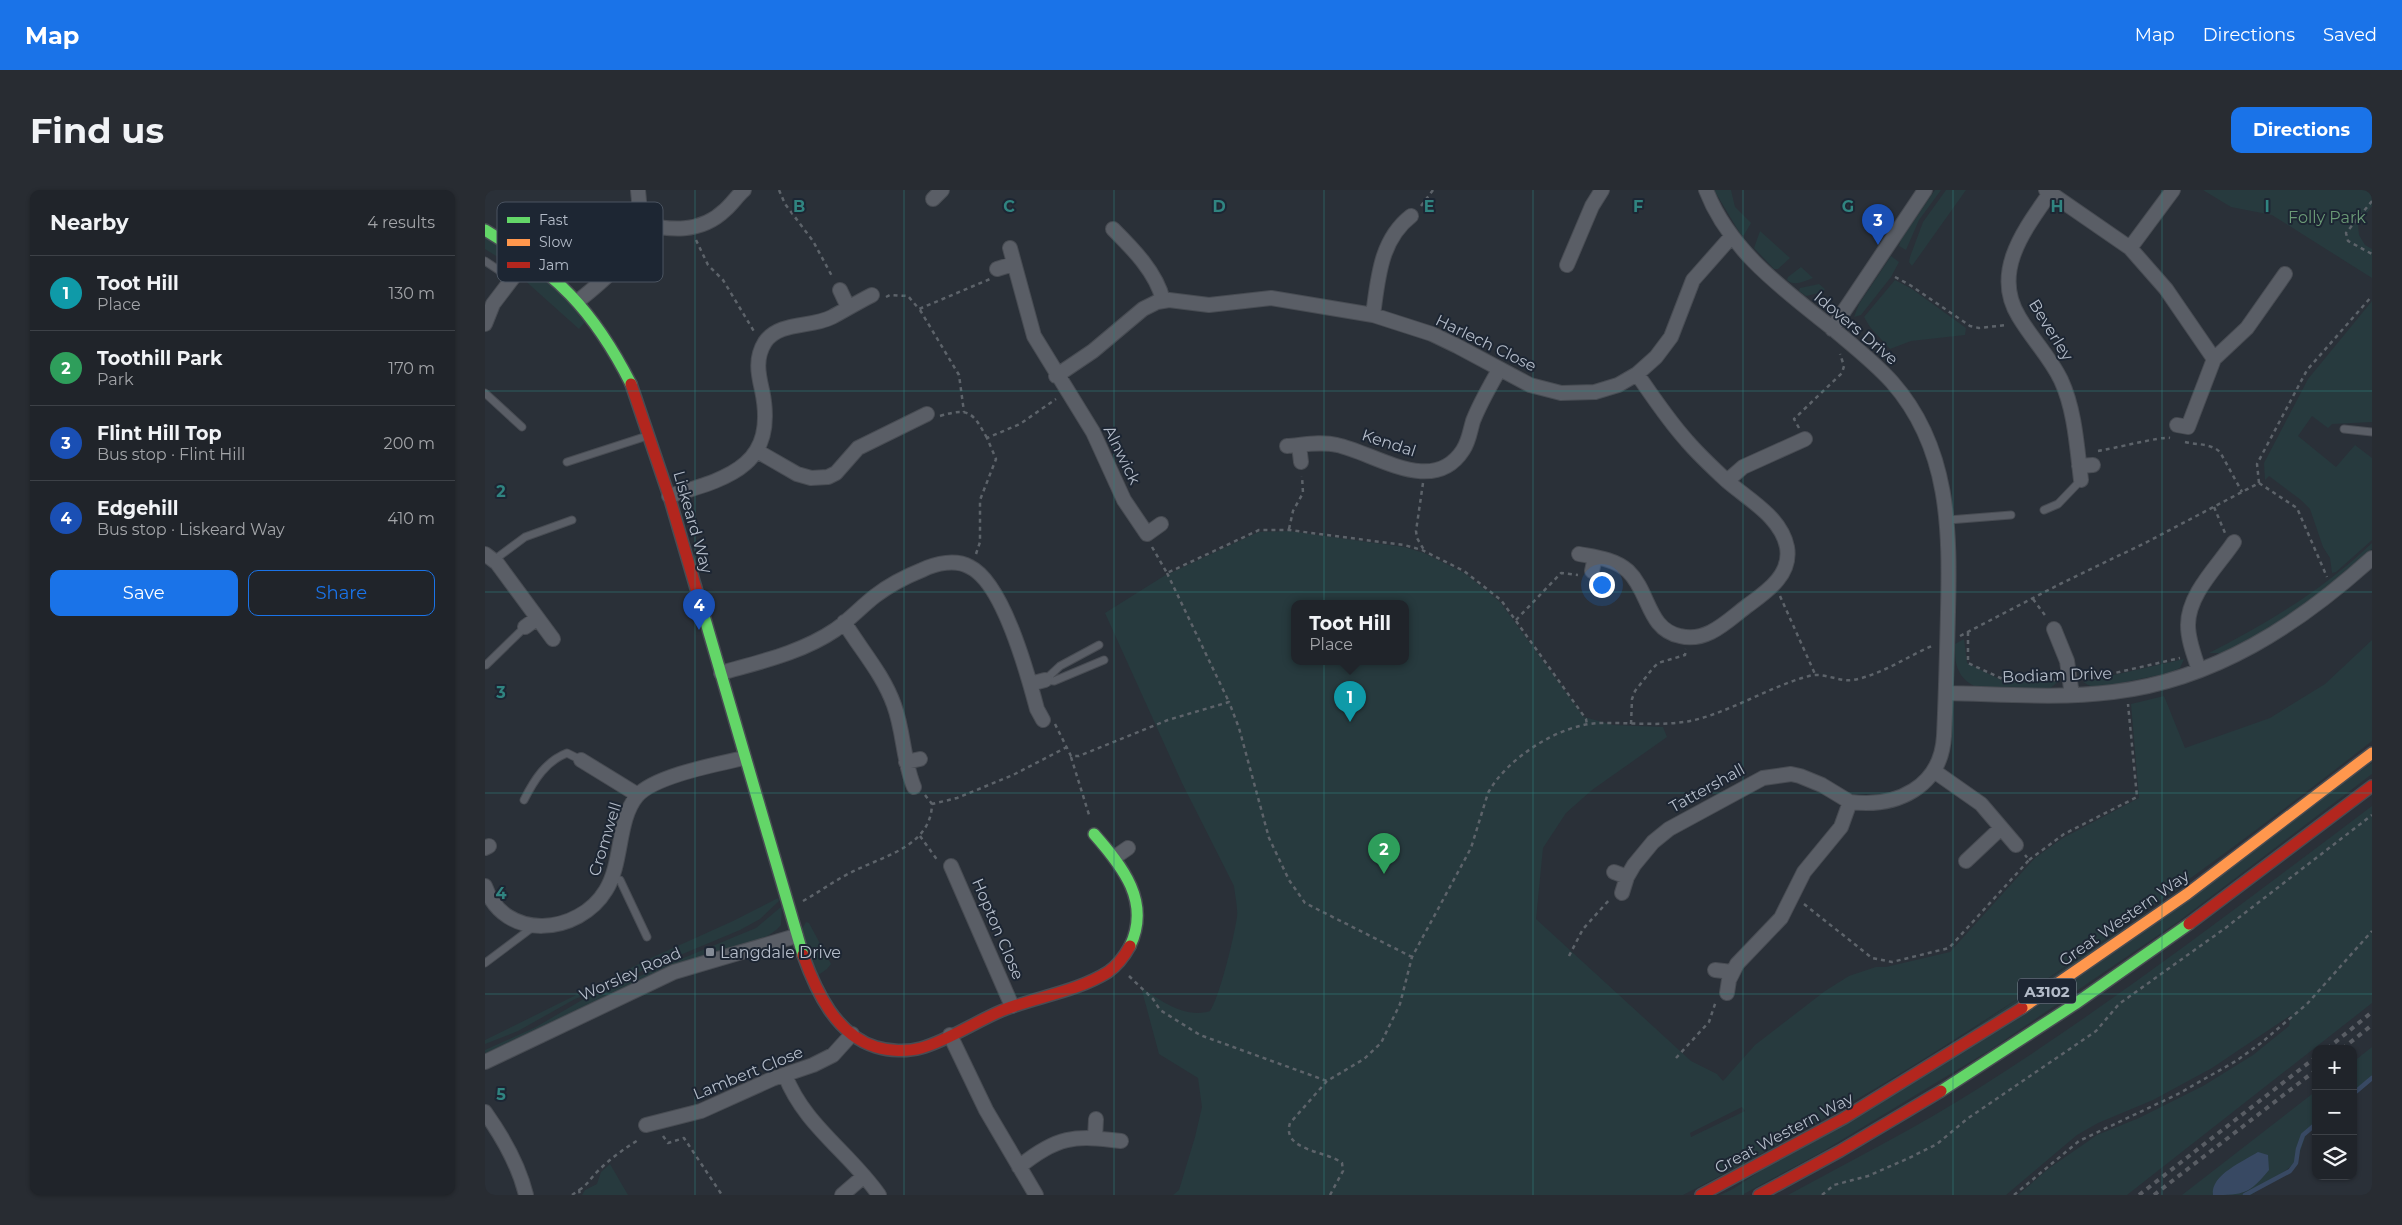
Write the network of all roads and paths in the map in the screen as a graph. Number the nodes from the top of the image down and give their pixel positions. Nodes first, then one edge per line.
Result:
1 (744, 190) edge
2 (779, 190) edge
3 (1433, 190) edge
4 (1601, 190) edge
5 (1706, 190) edge
6 (1925, 190) edge
7 (2173, 190) edge
8 (2048, 191) edge
9 (2372, 201) edge
10 (1411, 216) joint
11 (663, 228) edge
12 (689, 228) junction
13 (1113, 229) dead end
14 (485, 230) edge
15 (1731, 237) junction
16 (497, 238) edge
17 (1010, 248) dead end
18 (2130, 248) junction
19 (2372, 254) edge
20 (485, 261) edge
21 (1013, 264) junction
22 (1567, 265) dead end
23 (497, 269) edge
24 (997, 269) joint
25 (2285, 274) dead end
26 (1895, 277) dead end
27 (510, 282) edge
28 (558, 282) edge
29 (599, 282) edge
30 (840, 290) joint
31 (872, 295) joint
32 (2372, 296) edge
33 (1163, 300) junction
34 (578, 301) junction
35 (848, 307) junction
36 (919, 309) junction
37 (1373, 315) junction
38 (2023, 323) junction
39 (485, 324) edge
40 (1832, 329) junction
41 (1845, 340) junction
42 (765, 344) junction
43 (2214, 359) junction
44 (1499, 370) junction
45 (1637, 374) junction
46 (1057, 376) junction
47 (1066, 390) junction
48 (485, 393) edge
49 (964, 412) junction
50 (927, 414) joint
51 (2177, 425) dead end
52 (522, 427) dead end
53 (2344, 429) dead end
54 (2372, 432) edge
55 (650, 435) junction
56 (987, 438) junction
57 (1805, 439) joint
58 (2173, 439) dead end
59 (2182, 441) dead end
60 (757, 451) junction
61 (567, 462) dead end
62 (1301, 462) joint
63 (2086, 465) junction
64 (1422, 471) junction
65 (1727, 480) junction
66 (2081, 480) joint
67 (2259, 483) junction
68 (2242, 492) junction
69 (669, 496) junction
70 (2214, 507) junction
71 (2044, 510) dead end
72 (2011, 516) dead end
73 (572, 520) dead end
74 (1948, 520) junction
75 (1161, 524) dead end
76 (1289, 530) junction
77 (1147, 534) junction
78 (2235, 542) joint
79 (1425, 551) junction
80 (1579, 554) dead end
81 (1595, 556) junction
82 (489, 557) edge
83 (2372, 558) edge
84 (970, 567) junction
85 (1592, 571) joint
86 (1167, 573) junction
87 (1775, 583) junction
88 (2321, 583) dead end
89 (2033, 599) junction
90 (537, 619) junction
91 (1515, 620) junction
92 (844, 622) junction
93 (525, 627) joint
94 (2054, 630) joint
95 (1968, 632) junction
96 (1688, 638) junction
97 (553, 639) dead end
98 (1948, 640) junction
99 (1099, 645) dead end
100 (2194, 654) junction
101 (1104, 660) dead end
102 (486, 665) edge
103 (2199, 670) junction
104 (721, 672) junction
105 (1815, 674) junction
106 (2070, 679) junction
107 (1045, 680) junction
108 (2016, 680) dead end
109 (2034, 680) dead end
110 (1030, 684) junction
111 (2127, 690) junction
112 (1946, 693) junction
113 (2072, 695) junction
114 (1229, 702) junction
115 (1043, 720) joint
116 (1631, 724) junction
117 (1587, 725) junction
118 (1067, 747) junction
119 (2372, 753) edge
120 (1071, 756) junction
121 (744, 758) junction
122 (921, 759) dead end
123 (581, 760) joint
124 (906, 762) junction
125 (1934, 771) junction
126 (2372, 786) edge
127 (914, 787) dead end
128 (638, 795) junction
129 (524, 800) dead end
130 (1850, 802) junction
131 (2372, 815) edge
132 (2001, 828) junction
133 (1094, 834) joint
134 (920, 836) junction
135 (2016, 845) joint
136 (1128, 848) dead end
137 (1115, 857) junction
138 (2029, 860) junction
139 (1965, 861) dead end
140 (951, 866) joint
141 (612, 879) junction
142 (485, 886) edge
143 (1622, 893) joint
144 (1792, 897) junction
145 (787, 903) junction
146 (533, 927) junction
147 (2372, 931) edge
148 (796, 936) junction
149 (647, 937) dead end
150 (1569, 956) dead end
151 (1413, 957) junction
152 (485, 963) edge
153 (1116, 966) junction
154 (1715, 970) dead end
155 (1732, 972) junction
156 (1727, 993) joint
157 (1012, 1006) junction
158 (852, 1034) junction
159 (950, 1035) junction
160 (1676, 1058) dead end
161 (485, 1062) edge
162 (785, 1075) junction
163 (1327, 1081) junction
164 (485, 1112) edge
165 (1096, 1119) dead end
166 (652, 1124) junction
167 (1095, 1138) junction
168 (1121, 1141) dead end
169 (1019, 1167) junction
170 (864, 1176) junction
171 (579, 1190) junction
172 (526, 1195) edge
173 (572, 1195) edge
174 (579, 1195) edge
175 (721, 1195) edge
176 (843, 1195) edge
177 (879, 1195) edge
178 (1036, 1195) edge
179 (1329, 1195) edge
180 (1701, 1195) edge
181 (1759, 1195) edge
182 (1822, 1195) edge
183 (2013, 1195) edge

1 - 12 street
2 - 30 path
3 - 10 path
4 - 22 street
5 - 15 street, Idovers Drive
6 - 40 street
7 - 18 street
8 - 18 street, Beverley
8 - 38 street, Beverley
9 - 19 path
10 - 37 street
11 - 12 street
12 - 42 path
13 - 33 street
14 - 16 main road, Liskeard Way
15 - 40 street, Idovers Drive
15 - 45 street, Harlech Close
17 - 21 street, Alnwick
18 - 43 street, Beverley
20 - 23 lane
21 - 24 street
21 - 46 street, Alnwick
24 - 36 path
25 - 43 street
26 - 38 path
27 - 39 street
28 - 34 main road, Liskeard Way
29 - 34 street
30 - 35 street
31 - 35 street
31 - 36 path
32 - 67 path
33 - 37 street, Harlech Close
33 - 46 street
34 - 55 main road, Liskeard Way
35 - 42 street
36 - 49 path
37 - 44 street, Harlech Close
38 - 63 street, Beverley
40 - 41 street, Idovers Drive
41 - 57 path
41 - 74 street, Idovers Drive
42 - 60 street
43 - 51 street
44 - 45 street, Harlech Close
44 - 64 street, Kendal
45 - 65 street
46 - 47 street, Alnwick
47 - 56 path
47 - 77 street, Alnwick
48 - 52 lane
49 - 50 path
49 - 56 path
50 - 60 street
53 - 54 lane
55 - 61 lane
55 - 69 main road, Liskeard Way
56 - 84 path
57 - 65 street
58 - 63 path
59 - 68 path
60 - 69 street
62 - 64 street, Kendal
62 - 76 path
63 - 66 street, Beverley
64 - 79 path
65 - 87 street
66 - 71 lane
67 - 68 path
67 - 88 path
68 - 70 path
69 - 104 main road, Liskeard Way
70 - 78 path
70 - 89 path
72 - 74 lane
73 - 82 lane
74 - 98 street, Idovers Drive
75 - 77 street
76 - 79 path
76 - 86 path
77 - 86 path
78 - 100 street
79 - 91 path
80 - 81 street
81 - 85 street
81 - 96 street
82 - 90 street
83 - 103 street, Bodiam Drive
84 - 92 street
84 - 110 street
85 - 91 path
86 - 114 path
87 - 96 street
87 - 105 path
89 - 94 path
89 - 95 path
90 - 93 street
90 - 97 street
91 - 117 path
92 - 104 street
92 - 124 street
93 - 102 lane
94 - 106 street
95 - 98 path
95 - 108 path
96 - 116 path
98 - 105 path
98 - 112 street, Idovers Drive
99 - 107 lane
100 - 103 street
100 - 106 path
101 - 107 lane
103 - 111 street, Bodiam Drive
104 - 121 main road, Liskeard Way
105 - 116 path
106 - 109 path
106 - 113 street
107 - 110 street
110 - 115 street
111 - 113 street, Bodiam Drive
111 - 138 path
112 - 113 street, Bodiam Drive
112 - 125 street, Tattershall
114 - 120 path
114 - 151 path
115 - 118 path
116 - 117 path
117 - 151 path
118 - 120 path
118 - 134 path
119 - 180 main road, Great Western Way / A3102
120 - 133 path
121 - 128 street, Cromwell
121 - 145 main road, Liskeard Way
122 - 124 street
123 - 128 street, Cromwell
123 - 129 lane
124 - 127 street
125 - 130 street, Tattershall
125 - 132 street
126 - 181 main road, A3102
128 - 141 street, Cromwell
130 - 143 street, Tattershall
130 - 144 street
131 - 182 path
132 - 135 street
132 - 139 street
133 - 137 main road
134 - 140 path
134 - 145 path
135 - 138 path
136 - 137 street
137 - 153 main road
138 - 144 path
140 - 157 street, Hopton Close
141 - 146 street, Cromwell
141 - 149 lane
142 - 146 street
143 - 150 path
144 - 155 street
145 - 148 main road, Liskeard Way
146 - 152 lane
147 - 183 path
148 - 158 main road
148 - 161 street, Worsley Road
151 - 163 path
153 - 157 main road
153 - 163 path
154 - 155 street
155 - 156 street
156 - 160 path
157 - 159 main road
158 - 159 main road
158 - 162 street, Lambert Close
159 - 169 street
162 - 166 street, Lambert Close
162 - 170 street
163 - 179 path
164 - 172 street
165 - 167 street
166 - 171 path
166 - 175 path
167 - 168 street
167 - 169 street
169 - 178 street
170 - 176 street
170 - 177 street
171 - 173 path
171 - 174 path

